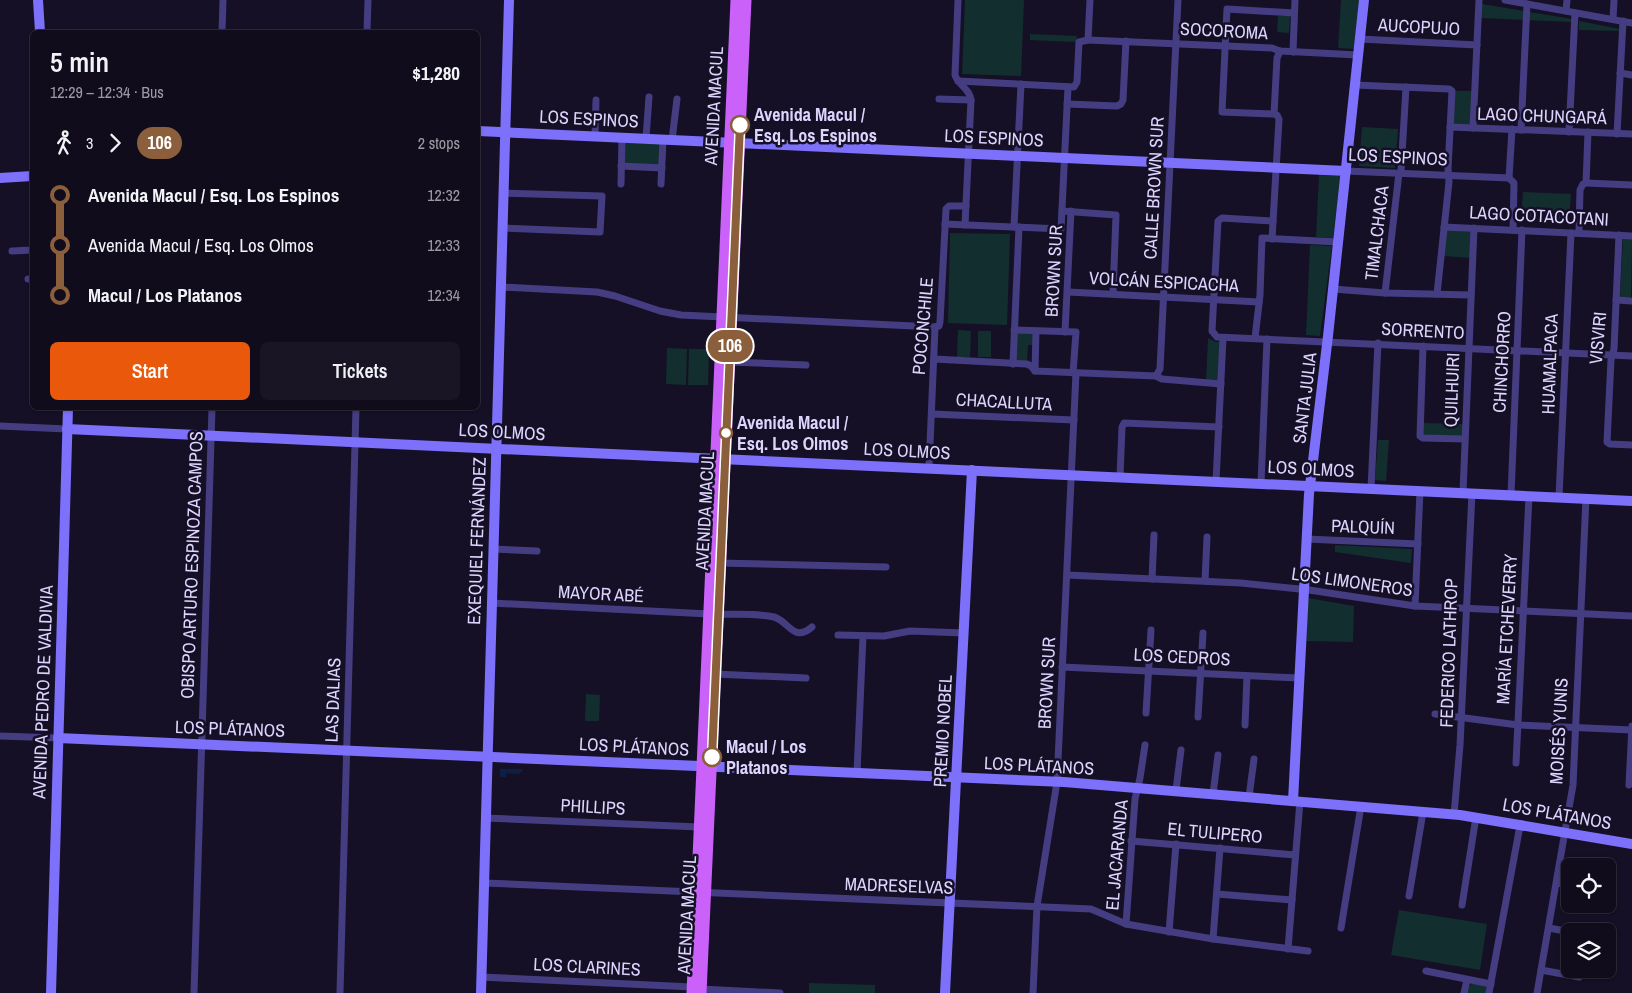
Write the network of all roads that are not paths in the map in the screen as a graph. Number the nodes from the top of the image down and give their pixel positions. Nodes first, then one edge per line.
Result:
1 (38, 0) edge
2 (223, 0) edge
3 (368, 0) edge
4 (508, 0) edge
5 (736, 0) edge
6 (746, 0) edge
7 (958, 0) edge
8 (1090, 0) edge
9 (1178, 0) edge
10 (1295, 0) edge
11 (1364, 0) edge
12 (1478, 0) edge
13 (1506, 0) edge
14 (1567, 0) edge
15 (1614, 0) edge
16 (1519, 1) edge
17 (1527, 4) junction
18 (1566, 11) junction
19 (1294, 13) junction
20 (1575, 13) junction
21 (1613, 19) junction
22 (1623, 21) junction
23 (1632, 23) edge
24 (40, 30) edge
25 (222, 30) edge
26 (367, 30) edge
27 (1360, 39) junction
28 (1088, 40) junction
29 (1126, 41) junction
30 (1176, 44) junction
31 (1476, 45) junction
32 (1226, 46) junction
33 (1280, 51) junction
34 (1293, 52) junction
35 (1358, 55) junction
36 (1620, 73) junction
37 (1632, 75) edge
38 (958, 81) junction
39 (1021, 84) junction
40 (1355, 85) junction
41 (1068, 86) junction
42 (1406, 87) junction
43 (649, 97) dead end
44 (677, 98) dead end
45 (939, 99) dead end
46 (596, 100) dead end
47 (971, 100) junction
48 (1067, 104) junction
49 (1274, 114) junction
50 (1450, 127) junction
51 (1473, 128) junction
52 (1512, 130) junction
53 (1521, 130) junction
54 (480, 131) edge
55 (505, 132) junction
56 (1569, 132) junction
57 (1588, 132) junction
58 (1617, 134) junction
59 (1632, 134) edge
60 (595, 136) junction
61 (622, 137) junction
62 (646, 138) junction
63 (668, 139) junction
64 (734, 142) junction
65 (968, 153) junction
66 (1017, 156) junction
67 (1065, 158) junction
68 (1170, 163) junction
69 (621, 166) junction
70 (662, 168) junction
71 (1276, 168) junction
72 (1346, 171) junction
73 (1399, 173) junction
74 (30, 176) edge
75 (1448, 176) junction
76 (0, 178) edge
77 (1509, 178) junction
78 (1586, 183) junction
79 (620, 184) dead end
80 (661, 184) dead end
81 (1632, 185) edge
82 (503, 193) junction
83 (966, 206) junction
84 (1062, 211) junction
85 (1072, 211) junction
86 (1273, 221) junction
87 (945, 224) junction
88 (965, 225) junction
89 (1016, 227) junction
90 (1444, 227) junction
91 (502, 228) junction
92 (1474, 228) junction
93 (1513, 230) junction
94 (1522, 230) junction
95 (1570, 233) junction
96 (1579, 233) junction
97 (1619, 235) junction
98 (1632, 236) edge
99 (1272, 239) junction
100 (1338, 242) junction
101 (30, 250) edge
102 (12, 251) dead end
103 (501, 288) junction
104 (1333, 289) junction
105 (1068, 292) junction
106 (1386, 293) junction
107 (1113, 294) junction
108 (1437, 294) junction
109 (1471, 295) junction
110 (1163, 297) junction
111 (1214, 299) junction
112 (1616, 300) junction
113 (1632, 300) edge
114 (1259, 302) junction
115 (726, 317) junction
116 (935, 326) junction
117 (1014, 330) junction
118 (1036, 331) junction
119 (1066, 332) junction
120 (1223, 338) junction
121 (1255, 338) junction
122 (1267, 339) junction
123 (1327, 341) junction
124 (1378, 344) junction
125 (1423, 346) junction
126 (1469, 348) junction
127 (1517, 350) junction
128 (1566, 352) junction
129 (1612, 355) junction
130 (1632, 356) edge
131 (934, 359) junction
132 (729, 362) junction
133 (1013, 364) junction
134 (806, 365) dead end
135 (1035, 371) junction
136 (1075, 373) junction
137 (1156, 376) junction
138 (1221, 384) junction
139 (68, 410) edge
140 (212, 410) edge
141 (356, 410) edge
142 (932, 414) junction
143 (1074, 420) junction
144 (0, 426) edge
145 (1219, 427) junction
146 (67, 428) junction
147 (211, 435) junction
148 (1465, 439) junction
149 (355, 442) junction
150 (1632, 445) edge
151 (496, 448) junction
152 (720, 458) junction
153 (929, 468) junction
154 (972, 470) junction
155 (1072, 474) junction
156 (1120, 476) junction
157 (1216, 481) junction
158 (1261, 483) junction
159 (1310, 485) junction
160 (1371, 488) junction
161 (1420, 490) junction
162 (1467, 493) junction
163 (1511, 495) junction
164 (1529, 496) junction
165 (1558, 497) junction
166 (1586, 498) junction
167 (1632, 500) edge
168 (1154, 536) dead end
169 (1207, 537) dead end
170 (1306, 540) junction
171 (1418, 544) junction
172 (493, 549) junction
173 (537, 551) dead end
174 (716, 563) junction
175 (886, 567) dead end
176 (1067, 575) junction
177 (1152, 579) junction
178 (1205, 581) junction
179 (1304, 589) junction
180 (492, 603) junction
181 (1415, 606) junction
182 (1466, 608) junction
183 (1523, 611) junction
184 (1580, 613) junction
185 (713, 614) junction
186 (1632, 616) edge
187 (812, 627) dead end
188 (1151, 630) dead end
189 (964, 633) junction
190 (1203, 633) dead end
191 (838, 635) dead end
192 (863, 636) junction
193 (1062, 667) junction
194 (1148, 671) junction
195 (1201, 673) junction
196 (715, 674) junction
197 (1247, 676) junction
198 (806, 678) dead end
199 (1299, 678) junction
200 (1146, 713) dead end
201 (1435, 714) dead end
202 (1198, 717) dead end
203 (1461, 718) junction
204 (1245, 725) dead end
205 (1518, 725) junction
206 (1632, 726) edge
207 (1575, 727) junction
208 (1632, 730) edge
209 (0, 736) edge
210 (58, 738) junction
211 (202, 744) junction
212 (1145, 745) dead end
213 (347, 750) junction
214 (1181, 750) dead end
215 (1218, 755) dead end
216 (488, 756) junction
217 (1254, 760) dead end
218 (1516, 763) dead end
219 (707, 767) junction
220 (857, 774) junction
221 (956, 778) junction
222 (1057, 782) junction
223 (1629, 785) dead end
224 (1138, 788) junction
225 (1176, 790) junction
226 (1212, 794) junction
227 (1249, 797) junction
228 (1296, 801) junction
229 (1361, 806) junction
230 (1423, 812) junction
231 (1454, 815) junction
232 (1476, 817) junction
233 (486, 818) junction
234 (1522, 824) junction
235 (699, 827) junction
236 (1565, 833) junction
237 (1132, 841) junction
238 (1176, 844) junction
239 (1632, 844) edge
240 (1220, 848) junction
241 (1295, 854) junction
242 (484, 883) junction
243 (1557, 883) junction
244 (1561, 884) edge
245 (701, 892) junction
246 (1217, 894) junction
247 (1409, 896) dead end
248 (1292, 900) junction
249 (950, 903) junction
250 (1462, 905) dead end
251 (1037, 906) junction
252 (1126, 924) junction
253 (1341, 928) dead end
254 (1548, 928) junction
255 (1561, 930) edge
256 (1169, 932) junction
257 (1213, 939) junction
258 (1288, 949) junction
259 (1308, 951) dead end
260 (1541, 970) junction
261 (1426, 971) dead end
262 (1561, 974) edge
263 (52, 976) junction
264 (481, 977) junction
265 (1467, 980) junction
266 (1491, 984) junction
267 (696, 990) edge
268 (46, 993) edge
269 (51, 993) edge
270 (194, 993) edge
271 (340, 993) edge
272 (481, 993) edge
273 (780, 993) edge
274 (945, 993) edge
275 (1032, 993) edge
276 (1464, 993) edge
277 (1489, 993) edge
278 (1537, 993) edge

1 - 24 street
2 - 25 street
3 - 26 street
4 - 55 street, EXEQUIEL FERNÁNDEZ
5 - 64 main road, AVENIDA MACUL
6 - 64 main road, AVENIDA MACUL
7 - 38 street
8 - 28 street, BROWN SUR
9 - 30 street, CALLE BROWN SUR
10 - 19 street
11 - 27 street, SANTA JULIA
12 - 31 street
13 - 16 street
14 - 18 street
15 - 21 street
16 - 17 street
17 - 18 street
17 - 53 street
18 - 20 street
19 - 32 street
19 - 34 street
20 - 21 street
20 - 56 street
21 - 22 street
22 - 23 street
22 - 36 street
27 - 31 street, AUCOPUJO
27 - 35 street, SANTA JULIA
28 - 29 street, SOCOROMA
28 - 41 street, BROWN SUR
29 - 30 street, SOCOROMA
29 - 48 street
30 - 32 street, SOCOROMA
30 - 68 street, CALLE BROWN SUR
31 - 51 street
32 - 33 street, SOCOROMA
32 - 49 street
33 - 34 street, SOCOROMA
33 - 49 street
34 - 35 street, SOCOROMA
35 - 40 street, SANTA JULIA
36 - 37 street
36 - 58 street
38 - 39 street
38 - 47 street
39 - 41 street
39 - 66 street
40 - 42 street
40 - 72 street, SANTA JULIA
41 - 48 street, BROWN SUR
42 - 50 street
42 - 73 street, TIMALCHACA
43 - 62 street
44 - 63 street
45 - 47 street
46 - 60 street
47 - 65 street
48 - 67 street, BROWN SUR
49 - 71 street
50 - 51 street, LAGO CHUNGARÁ
50 - 75 street
51 - 52 street, LAGO CHUNGARÁ
52 - 53 street, LAGO CHUNGARÁ
52 - 77 street
53 - 56 street, LAGO CHUNGARÁ
54 - 55 street, LOS ESPINOS
55 - 60 street, LOS ESPINOS
55 - 82 street, EXEQUIEL FERNÁNDEZ
56 - 57 street, LAGO CHUNGARÁ
57 - 58 street, LAGO CHUNGARÁ
57 - 78 street
58 - 59 street, LAGO CHUNGARÁ
60 - 61 street, LOS ESPINOS
61 - 62 street, LOS ESPINOS
61 - 69 street
62 - 63 street, LOS ESPINOS
63 - 64 street, LOS ESPINOS
63 - 70 street
64 - 65 street, LOS ESPINOS
64 - 115 main road, AVENIDA MACUL
65 - 66 street, LOS ESPINOS
65 - 83 street
66 - 67 street, LOS ESPINOS
66 - 89 street
67 - 68 street, LOS ESPINOS
67 - 84 street, BROWN SUR
68 - 71 street, LOS ESPINOS
68 - 110 street, CALLE BROWN SUR
69 - 70 street
69 - 79 street
70 - 80 street
71 - 72 street, LOS ESPINOS
71 - 86 street
72 - 73 street, LOS ESPINOS
72 - 100 street, SANTA JULIA
73 - 75 street, LOS ESPINOS
73 - 106 street, TIMALCHACA
74 - 76 street
75 - 77 street, LOS ESPINOS
75 - 90 street
77 - 93 street
78 - 81 street
78 - 96 street
82 - 91 street, EXEQUIEL FERNÁNDEZ
82 - 91 street
83 - 87 street, POCONCHILE
83 - 88 street
84 - 85 street, BROWN SUR
84 - 89 street, BROWN SUR
85 - 105 street, BROWN SUR
85 - 107 street, BROWN SUR
86 - 99 street
86 - 111 street
87 - 88 street, BROWN SUR
87 - 116 street, POCONCHILE
88 - 89 street, BROWN SUR
89 - 117 street
90 - 92 street, LAGO COTACOTANI
90 - 108 street
91 - 103 street, EXEQUIEL FERNÁNDEZ
92 - 93 street, LAGO COTACOTANI
92 - 109 street, QUILHUIRI
93 - 94 street, LAGO COTACOTANI
94 - 95 street, LAGO COTACOTANI
94 - 127 street, CHINCHORRO
95 - 96 street, LAGO COTACOTANI
95 - 128 street, HUAMALPACA
96 - 97 street, LAGO COTACOTANI
97 - 98 street, LAGO COTACOTANI
97 - 112 street, VISVIRI
99 - 100 street
99 - 114 street
100 - 104 street, SANTA JULIA
101 - 102 street
103 - 115 street
103 - 151 street, EXEQUIEL FERNÁNDEZ
104 - 106 street
104 - 123 street, SANTA JULIA
105 - 107 street, VOLCÁN ESPICACHA
105 - 119 street, BROWN SUR
106 - 108 street
107 - 110 street, VOLCÁN ESPICACHA
108 - 109 street
109 - 126 street, QUILHUIRI
110 - 111 street, VOLCÁN ESPICACHA
110 - 137 street, CALLE BROWN SUR
111 - 114 street, VOLCÁN ESPICACHA
111 - 120 street, SORRENTO
112 - 113 street
112 - 129 street, VISVIRI
114 - 121 street
115 - 116 street
115 - 132 main road, AVENIDA MACUL
115 - 152 main road, AVENIDA MACUL
116 - 131 street, POCONCHILE
117 - 118 street
117 - 133 street
118 - 119 street
118 - 135 street
119 - 136 street, BROWN SUR
120 - 121 street, SORRENTO
120 - 138 street
121 - 122 street, SORRENTO
122 - 123 street, SORRENTO
122 - 158 street
123 - 124 street, SORRENTO
123 - 159 street, SANTA JULIA
124 - 125 street, SORRENTO
124 - 160 street
125 - 126 street, SORRENTO
125 - 148 street
126 - 127 street, SORRENTO
126 - 148 street, QUILHUIRI
127 - 128 street, SORRENTO
127 - 163 street, CHINCHORRO
128 - 129 street, SORRENTO
128 - 165 street, HUAMALPACA
129 - 130 street, SORRENTO
129 - 150 street, VISVIRI
131 - 133 street
131 - 142 street, POCONCHILE
132 - 134 street
132 - 152 main road, AVENIDA MACUL
133 - 135 street
135 - 136 street
136 - 137 street
136 - 143 street, BROWN SUR
137 - 138 street
138 - 145 street
139 - 146 street, AVENIDA PEDRO DE VALDIVIA
140 - 147 street, OBISPO ARTURO ESPINOZA CAMPOS
141 - 149 street, LAS DALIAS
142 - 143 street, CHACALLUTA
142 - 153 street, POCONCHILE
143 - 155 street, BROWN SUR
144 - 146 street, LOS OLMOS
145 - 156 street
145 - 157 street
146 - 147 street, LOS OLMOS
146 - 210 street, AVENIDA PEDRO DE VALDIVIA
147 - 149 street, LOS OLMOS
147 - 211 street, OBISPO ARTURO ESPINOZA CAMPOS
148 - 162 street, QUILHUIRI
149 - 151 street, LOS OLMOS
149 - 213 street, LAS DALIAS
151 - 152 street, LOS OLMOS
151 - 172 street, EXEQUIEL FERNÁNDEZ
152 - 153 street, LOS OLMOS
152 - 174 main road, AVENIDA MACUL
153 - 154 street, LOS OLMOS
154 - 155 street, LOS OLMOS
154 - 189 street, PREMIO NOBEL
155 - 156 street, LOS OLMOS
155 - 176 street, BROWN SUR
156 - 157 street, LOS OLMOS
157 - 158 street, LOS OLMOS
158 - 159 street, LOS OLMOS
159 - 160 street, LOS OLMOS
159 - 170 street, SANTA JULIA
160 - 161 street, LOS OLMOS
161 - 162 street, LOS OLMOS
161 - 171 street
162 - 163 street, LOS OLMOS
162 - 182 street, FEDERICO LATHROP
163 - 164 street, LOS OLMOS
164 - 165 street, LOS OLMOS
164 - 183 street, MARÍA ETCHEVERRY
165 - 166 street, LOS OLMOS
166 - 167 street, LOS OLMOS
166 - 184 street, MOISÉS YUNIS
168 - 177 street
169 - 178 street
170 - 171 street, PALQUÍN
170 - 179 street, SANTA JULIA
171 - 181 street
172 - 173 street
172 - 180 street, EXEQUIEL FERNÁNDEZ
174 - 175 street
174 - 185 main road, AVENIDA MACUL
176 - 177 street, LOS LIMONEROS
176 - 193 street, BROWN SUR
177 - 178 street, LOS LIMONEROS
178 - 179 street, LOS LIMONEROS
179 - 181 street, LOS LIMONEROS
179 - 199 street, SANTA JULIA
180 - 185 street, MAYOR ABÉ
180 - 216 street, EXEQUIEL FERNÁNDEZ
181 - 182 street, LOS LIMONEROS
182 - 183 street, LOS LIMONEROS
182 - 203 street, FEDERICO LATHROP
183 - 184 street, LOS LIMONEROS
183 - 205 street, MARÍA ETCHEVERRY
184 - 186 street, LOS LIMONEROS
184 - 207 street, MOISÉS YUNIS
185 - 187 street, MAYOR ABÉ
185 - 196 main road, AVENIDA MACUL
185 - 219 main road, AVENIDA MACUL
188 - 194 street
189 - 192 street
189 - 221 street, PREMIO NOBEL
190 - 195 street
191 - 192 street
192 - 220 street
193 - 194 street, LOS CEDROS
193 - 222 street, BROWN SUR
194 - 195 street, LOS CEDROS
194 - 200 street
195 - 197 street, LOS CEDROS
195 - 202 street
196 - 198 street
196 - 219 main road, AVENIDA MACUL
197 - 199 street, LOS CEDROS
197 - 204 street
199 - 228 street, SANTA JULIA
201 - 203 street
203 - 205 street
203 - 231 street, FEDERICO LATHROP
205 - 207 street
205 - 218 street, MARÍA ETCHEVERRY
206 - 208 street
207 - 208 street
207 - 236 street, MOISÉS YUNIS
208 - 223 street
209 - 210 street, LOS PLÁTANOS
210 - 211 street, LOS PLÁTANOS
210 - 263 street, AVENIDA PEDRO DE VALDIVIA
211 - 213 street, LOS PLÁTANOS
211 - 270 street, OBISPO ARTURO ESPINOZA CAMPOS
212 - 224 street, EL JACARANDA
213 - 216 street, LOS PLÁTANOS
213 - 271 street, LAS DALIAS
214 - 225 street
215 - 226 street
216 - 219 street, LOS PLÁTANOS
216 - 233 street, EXEQUIEL FERNÁNDEZ
217 - 227 street
219 - 220 street, LOS PLÁTANOS
219 - 235 main road, AVENIDA MACUL
219 - 245 main road, AVENIDA MACUL
220 - 221 street, LOS PLÁTANOS
221 - 222 street, LOS PLÁTANOS
221 - 249 street, PREMIO NOBEL
222 - 224 street, LOS PLÁTANOS
222 - 251 street, BROWN SUR
224 - 225 street, LOS PLÁTANOS
224 - 237 street, EL JACARANDA
225 - 226 street, LOS PLÁTANOS
226 - 227 street, LOS PLÁTANOS
227 - 228 street, LOS PLÁTANOS
228 - 229 street, LOS PLÁTANOS
228 - 241 street
229 - 230 street, LOS PLÁTANOS
229 - 253 street
230 - 231 street, LOS PLÁTANOS
230 - 247 street
231 - 232 street, LOS PLÁTANOS
232 - 234 street, LOS PLÁTANOS
232 - 250 street, LOS PLÁTANOS
233 - 235 street, PHILLIPS
233 - 242 street, EXEQUIEL FERNÁNDEZ
234 - 236 street, LOS PLÁTANOS
234 - 266 street
235 - 245 main road, AVENIDA MACUL
236 - 239 street, LOS PLÁTANOS
236 - 243 street, MOISÉS YUNIS
237 - 238 street, EL TULIPERO
237 - 252 street, EL JACARANDA
238 - 240 street, EL TULIPERO
238 - 256 street
240 - 241 street, EL TULIPERO
240 - 246 street
241 - 248 street
242 - 245 street, MADRESELVAS
242 - 264 street, EXEQUIEL FERNÁNDEZ
243 - 244 street
243 - 254 street, MOISÉS YUNIS
245 - 249 street, MADRESELVAS
245 - 267 main road, AVENIDA MACUL
246 - 248 street
246 - 257 street
248 - 258 street
249 - 251 street, MADRESELVAS
249 - 274 street, PREMIO NOBEL
251 - 252 street, MADRESELVAS
251 - 275 street, BROWN SUR
252 - 256 street, MADRESELVAS
254 - 255 street
254 - 260 street, MOISÉS YUNIS
256 - 257 street, MADRESELVAS
257 - 258 street, MADRESELVAS
258 - 259 street, MADRESELVAS
260 - 262 street
260 - 278 street, MOISÉS YUNIS
261 - 265 street
263 - 268 street, AVENIDA PEDRO DE VALDIVIA
263 - 269 street, AVENIDA PEDRO DE VALDIVIA
264 - 267 street, LOS CLARINES
264 - 272 street, EXEQUIEL FERNÁNDEZ
265 - 266 street
265 - 276 street
266 - 277 street
267 - 273 street, LOS CLARINES

